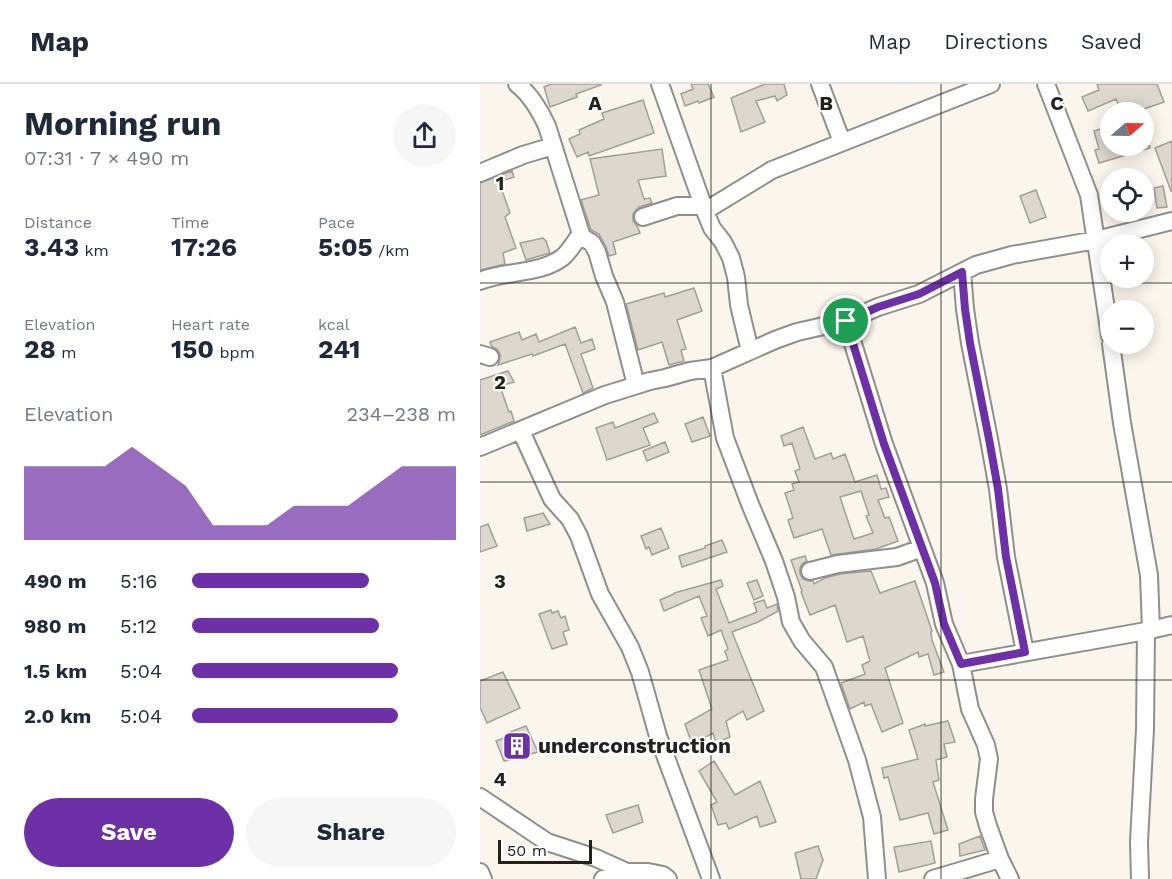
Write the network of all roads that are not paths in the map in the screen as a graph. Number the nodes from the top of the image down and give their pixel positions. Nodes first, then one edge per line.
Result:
1 (517, 84) edge
2 (660, 84) edge
3 (820, 84) edge
4 (991, 84) edge
5 (1046, 84) edge
6 (842, 142) junction
7 (553, 146) junction
8 (480, 172) edge
9 (704, 209) junction
10 (643, 218) dead end
11 (1172, 221) edge
12 (581, 234) junction
13 (1096, 240) junction
14 (962, 272) junction
15 (480, 281) edge
16 (1105, 300) edge
17 (846, 321) junction
18 (750, 351) junction
19 (1112, 354) edge
20 (712, 368) junction
21 (636, 385) junction
22 (521, 431) junction
23 (480, 447) edge
24 (922, 548) junction
25 (810, 571) dead end
26 (1172, 625) edge
27 (1149, 631) junction
28 (1025, 652) junction
29 (961, 664) junction
30 (480, 797) edge
31 (1000, 859) junction
32 (480, 872) edge
33 (627, 872) junction
34 (483, 879) edge
35 (603, 879) edge
36 (668, 879) edge
37 (711, 879) edge
38 (877, 879) edge
39 (933, 879) edge
40 (1010, 879) edge
41 (1140, 879) edge

1 - 7 street
2 - 9 street
3 - 6 street
4 - 6 street
5 - 13 street
6 - 9 street
7 - 8 street
7 - 12 street
9 - 10 street
9 - 18 street
11 - 13 street
12 - 15 street
12 - 21 street
13 - 14 street
13 - 16 street
14 - 17 street
14 - 28 street
17 - 18 street
17 - 24 street
18 - 20 street
19 - 27 street
20 - 21 street
20 - 38 street
21 - 22 street
22 - 23 street
22 - 37 street
24 - 25 street
24 - 29 street
26 - 27 street
27 - 28 street
27 - 41 street
28 - 29 street
29 - 31 street
30 - 33 street
31 - 39 street
31 - 40 street
32 - 34 street
33 - 35 street
33 - 36 street

